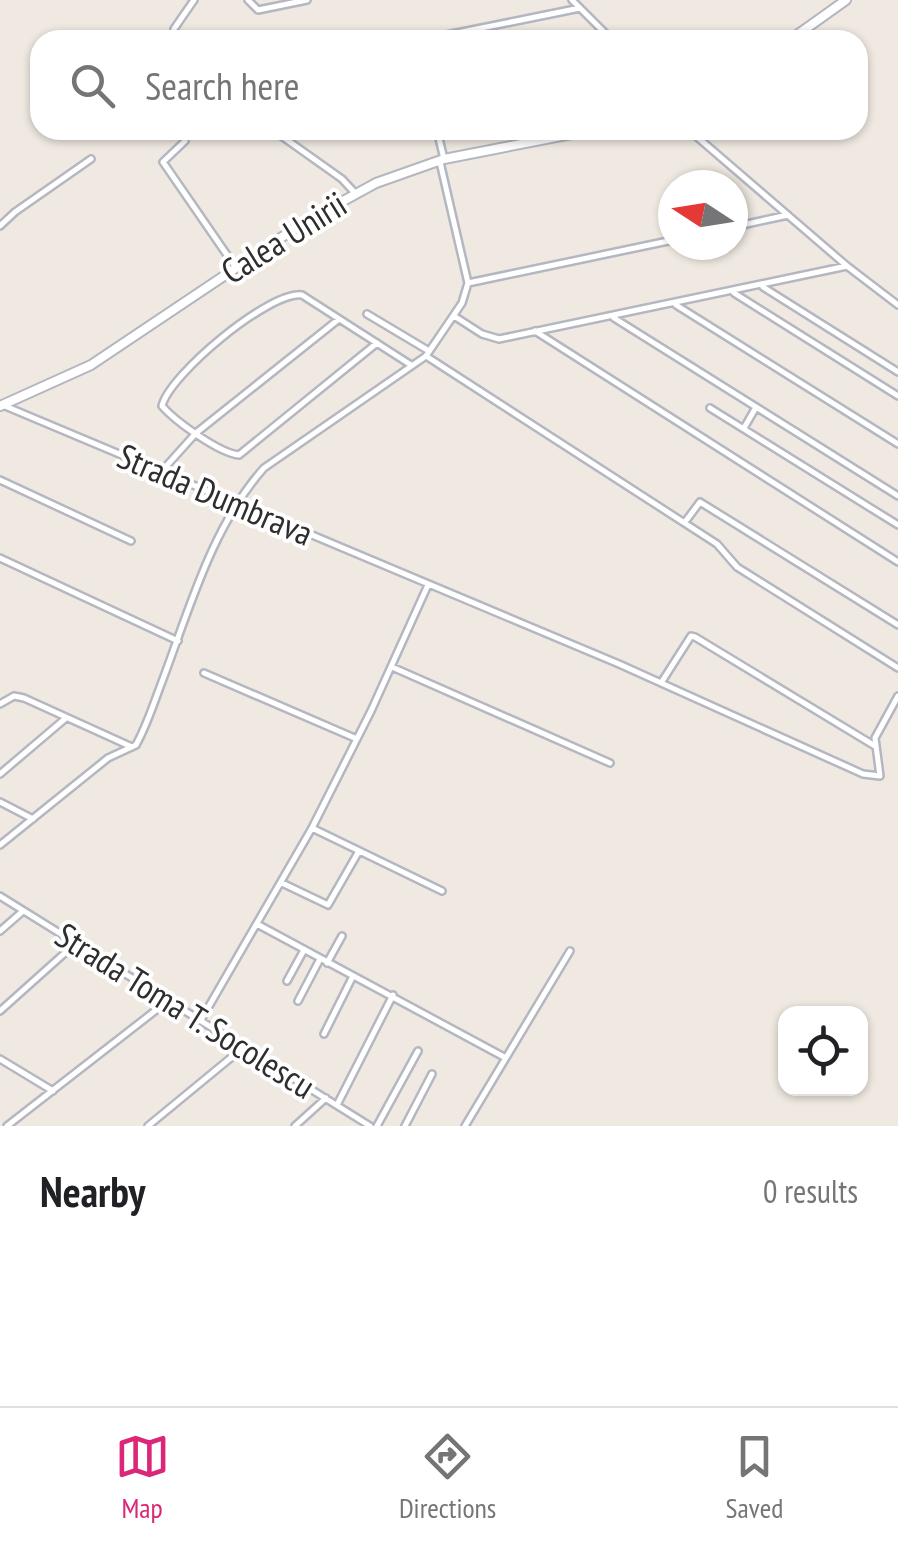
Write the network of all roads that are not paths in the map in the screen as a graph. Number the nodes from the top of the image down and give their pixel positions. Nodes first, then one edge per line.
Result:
1 (194, 0) edge
2 (248, 0) edge
3 (307, 0) edge
4 (573, 0) edge
5 (846, 0) edge
6 (580, 8) junction
7 (174, 30) edge
8 (471, 30) edge
9 (602, 30) edge
10 (804, 30) edge
11 (287, 140) edge
12 (439, 140) edge
13 (540, 140) edge
14 (701, 140) edge
15 (185, 141) dead end
16 (91, 159) dead end
17 (442, 159) junction
18 (356, 192) junction
19 (788, 215) junction
20 (748, 224) edge
21 (0, 226) edge
22 (658, 243) edge
23 (848, 266) junction
24 (236, 268) junction
25 (468, 283) junction
26 (760, 285) junction
27 (732, 291) junction
28 (673, 303) junction
29 (898, 304) edge
30 (368, 314) dead end
31 (454, 316) junction
32 (611, 316) junction
33 (340, 320) junction
34 (535, 331) junction
35 (377, 343) junction
36 (427, 353) junction
37 (411, 365) junction
38 (898, 372) edge
39 (898, 396) edge
40 (1, 404) edge
41 (710, 408) dead end
42 (756, 408) junction
43 (744, 428) junction
44 (196, 433) junction
45 (898, 444) edge
46 (161, 472) junction
47 (0, 480) edge
48 (898, 496) edge
49 (238, 504) junction
50 (686, 522) junction
51 (898, 525) edge
52 (131, 541) dead end
53 (0, 558) edge
54 (898, 562) edge
55 (428, 585) junction
56 (898, 624) edge
57 (178, 641) junction
58 (392, 667) junction
59 (898, 668) edge
60 (204, 673) dead end
61 (661, 682) junction
62 (898, 696) edge
63 (0, 704) edge
64 (67, 718) junction
65 (357, 739) junction
66 (875, 746) junction
67 (132, 747) junction
68 (610, 763) dead end
69 (0, 774) edge
70 (0, 802) edge
71 (33, 818) junction
72 (312, 828) junction
73 (0, 844) edge
74 (359, 852) junction
75 (282, 883) junction
76 (442, 891) dead end
77 (0, 896) edge
78 (24, 910) junction
79 (257, 924) junction
80 (0, 931) edge
81 (342, 936) dead end
82 (76, 943) junction
83 (304, 950) junction
84 (570, 951) dead end
85 (324, 961) junction
86 (353, 976) junction
87 (288, 980) dead end
88 (393, 995) junction
89 (170, 1000) junction
90 (298, 1001) dead end
91 (0, 1011) edge
92 (201, 1020) junction
93 (324, 1034) dead end
94 (244, 1046) junction
95 (418, 1052) dead end
96 (504, 1057) junction
97 (0, 1059) edge
98 (432, 1074) dead end
99 (53, 1091) junction
100 (326, 1098) junction
101 (337, 1105) junction
102 (364, 1125) edge
103 (7, 1126) edge
104 (148, 1126) edge
105 (295, 1126) edge
106 (378, 1126) edge
107 (406, 1126) edge
108 (464, 1126) edge

1 - 7 street
2 - 3 street
4 - 6 street
5 - 10 main road
6 - 8 street
6 - 9 street
11 - 18 street
12 - 17 street
13 - 17 main road, Calea Unirii
14 - 19 street
15 - 24 street
16 - 21 street
17 - 18 main road, Calea Unirii
17 - 25 street
18 - 24 main road, Calea Unirii
19 - 20 street
19 - 23 street
22 - 25 street
23 - 26 street
23 - 29 street
24 - 40 main road, Calea Unirii
25 - 31 street
26 - 27 street
26 - 38 street
27 - 28 street
27 - 39 street
28 - 32 street
28 - 45 street
30 - 36 street
31 - 34 street
31 - 36 street
32 - 34 street
32 - 42 street
33 - 35 street
33 - 44 street
33 - 44 street
34 - 54 street
35 - 37 street
35 - 44 street
36 - 37 street
36 - 50 street
37 - 49 street
40 - 46 street, Strada Dumbrava
41 - 43 street
42 - 43 street
42 - 48 street
43 - 51 street
44 - 46 street
46 - 49 street, Strada Dumbrava
47 - 52 street
49 - 55 street, Strada Dumbrava
49 - 57 street
50 - 56 street
50 - 59 street
53 - 57 street
55 - 58 street
55 - 61 street, Strada Dumbrava
57 - 67 street
58 - 65 street
58 - 68 street
60 - 65 street
61 - 66 street
61 - 66 street, Strada Dumbrava
62 - 66 street
63 - 64 street
64 - 67 street
64 - 69 street
65 - 72 street
67 - 71 street
70 - 71 street
71 - 73 street
72 - 74 street
72 - 75 street
74 - 75 street
74 - 76 street
75 - 79 street
77 - 78 street, Strada Toma T. Socolescu
78 - 80 street
78 - 82 street, Strada Toma T. Socolescu
79 - 83 street
79 - 92 street
81 - 85 street
82 - 89 street, Strada Toma T. Socolescu
82 - 91 street
83 - 85 street
83 - 87 street
84 - 96 street
85 - 86 street
85 - 90 street
86 - 88 street
86 - 93 street
88 - 96 street
88 - 101 street
89 - 92 street, Strada Toma T. Socolescu
89 - 99 street
92 - 94 street, Strada Toma T. Socolescu
94 - 100 street, Strada Toma T. Socolescu
94 - 104 street
95 - 106 street
96 - 108 street
97 - 99 street
98 - 107 street
99 - 103 street
100 - 101 street, Strada Toma T. Socolescu
100 - 105 street
101 - 102 street, Strada Toma T. Socolescu

